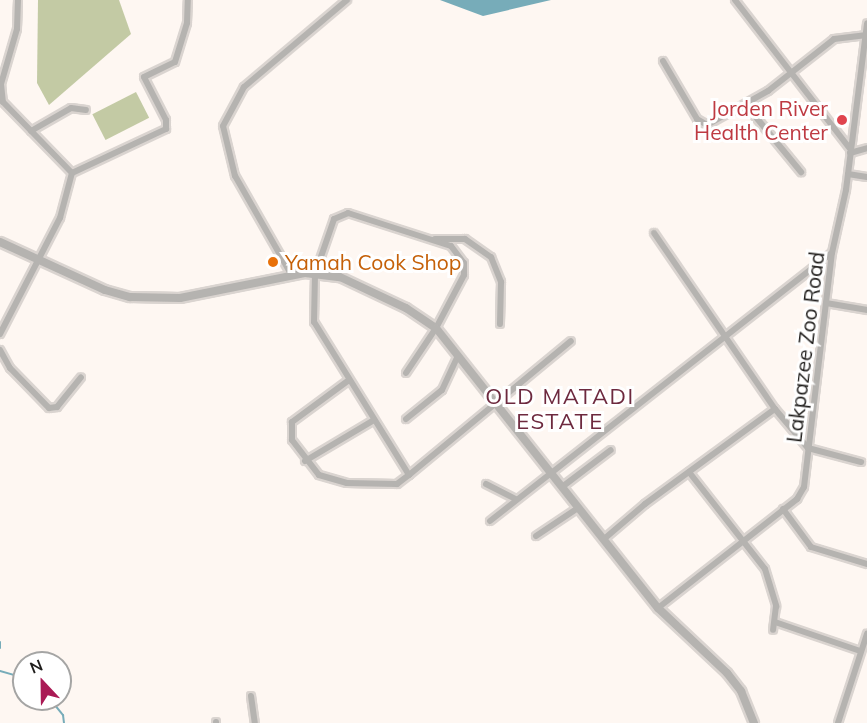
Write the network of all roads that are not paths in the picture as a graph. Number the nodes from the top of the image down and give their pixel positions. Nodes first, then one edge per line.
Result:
1 (18, 0) edge
2 (188, 0) edge
3 (347, 0) edge
4 (735, 0) edge
5 (867, 23) edge
6 (865, 35) junction
7 (866, 58) edge
8 (663, 61) dead end
9 (792, 73) junction
10 (746, 105) junction
11 (86, 110) dead end
12 (31, 130) junction
13 (867, 148) edge
14 (850, 151) junction
15 (801, 172) dead end
16 (72, 173) junction
17 (848, 174) junction
18 (867, 177) edge
19 (654, 233) dead end
20 (433, 240) junction
21 (0, 242) edge
22 (832, 253) junction
23 (38, 260) junction
24 (291, 274) junction
25 (315, 274) junction
26 (826, 303) junction
27 (867, 310) edge
28 (500, 324) dead end
29 (436, 328) junction
30 (0, 334) edge
31 (723, 336) junction
32 (571, 341) dead end
33 (0, 350) edge
34 (458, 355) junction
35 (406, 373) dead end
36 (81, 377) dead end
37 (349, 380) junction
38 (495, 402) junction
39 (775, 409) junction
40 (406, 418) dead end
41 (374, 420) junction
42 (808, 448) junction
43 (611, 450) dead end
44 (305, 461) junction
45 (861, 462) dead end
46 (549, 472) junction
47 (689, 472) junction
48 (409, 475) junction
49 (486, 484) dead end
50 (562, 487) junction
51 (516, 499) junction
52 (578, 508) junction
53 (783, 509) junction
54 (490, 521) dead end
55 (536, 536) dead end
56 (604, 539) junction
57 (740, 540) junction
58 (867, 564) edge
59 (658, 608) junction
60 (775, 622) junction
61 (773, 630) dead end
62 (867, 634) edge
63 (860, 651) junction
64 (251, 696) dead end
65 (255, 723) edge
66 (754, 723) edge
67 (838, 723) edge

1 - 12 street
2 - 16 street
3 - 24 street
4 - 9 street
5 - 6 street, Lakpazee Zoo Road
6 - 7 street, Lakpazee Zoo Road
6 - 9 street
7 - 14 street, Lakpazee Zoo Road
8 - 10 street
9 - 10 street
9 - 14 street
10 - 15 street
11 - 12 street
12 - 16 street
13 - 14 street
14 - 17 street, Lakpazee Zoo Road
16 - 23 street
17 - 18 street
17 - 22 street, Lakpazee Zoo Road
19 - 31 street
20 - 25 street
20 - 28 street
20 - 29 street
21 - 23 street
22 - 26 street, Lakpazee Zoo Road
22 - 31 street
23 - 24 street
23 - 30 street
24 - 25 street
25 - 29 street
25 - 37 street
26 - 27 street
26 - 42 street, Lakpazee Zoo Road
29 - 34 street
29 - 35 street
31 - 39 street
31 - 46 street
32 - 38 street
33 - 36 street
34 - 38 street
34 - 40 street
37 - 41 street
37 - 44 street
38 - 46 street
38 - 48 street
39 - 42 street
39 - 47 street
41 - 44 street
41 - 48 street
42 - 45 street
42 - 53 street, Lakpazee Zoo Road
43 - 50 street
44 - 48 street
46 - 50 street
46 - 51 street
47 - 56 street
47 - 57 street
49 - 51 street
50 - 52 street
51 - 54 street
52 - 55 street
52 - 56 street
53 - 57 street, Lakpazee Zoo Road
53 - 58 street
56 - 59 street
57 - 59 street, Lakpazee Zoo Road
57 - 60 street
59 - 66 street
60 - 61 street
60 - 63 street
62 - 63 street
63 - 67 street
64 - 65 street

